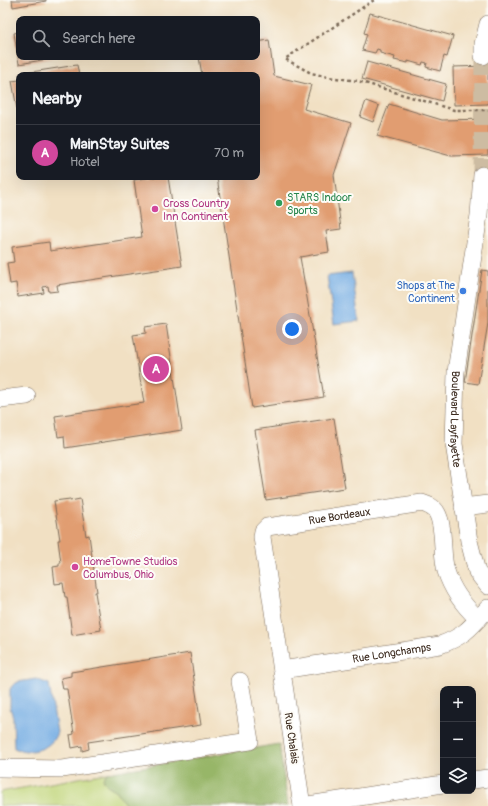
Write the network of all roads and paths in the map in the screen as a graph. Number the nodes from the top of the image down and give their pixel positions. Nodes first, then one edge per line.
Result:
1 (374, 0) edge
2 (488, 24) edge
3 (483, 56) tunnel mouth
4 (488, 110) edge
5 (482, 175) tunnel mouth
6 (27, 396) dead end
7 (0, 399) edge
8 (488, 504) edge
9 (463, 508) junction
10 (488, 586) edge
11 (483, 613) edge
12 (282, 670) junction
13 (240, 681) dead end
14 (0, 768) edge
15 (488, 778) edge
16 (476, 780) edge
17 (440, 784) edge
18 (302, 806) edge

1 - 4 path
2 - 3 street
5 - 9 street, Boulevard Layfayette
6 - 7 street
8 - 9 street
9 - 10 street, Boulevard Layfayette
11 - 12 street, Rue Longchamps
11 - 12 street, Rue Bordeaux
12 - 18 street, Rue Chalais
13 - 14 street
15 - 16 street
17 - 18 street

